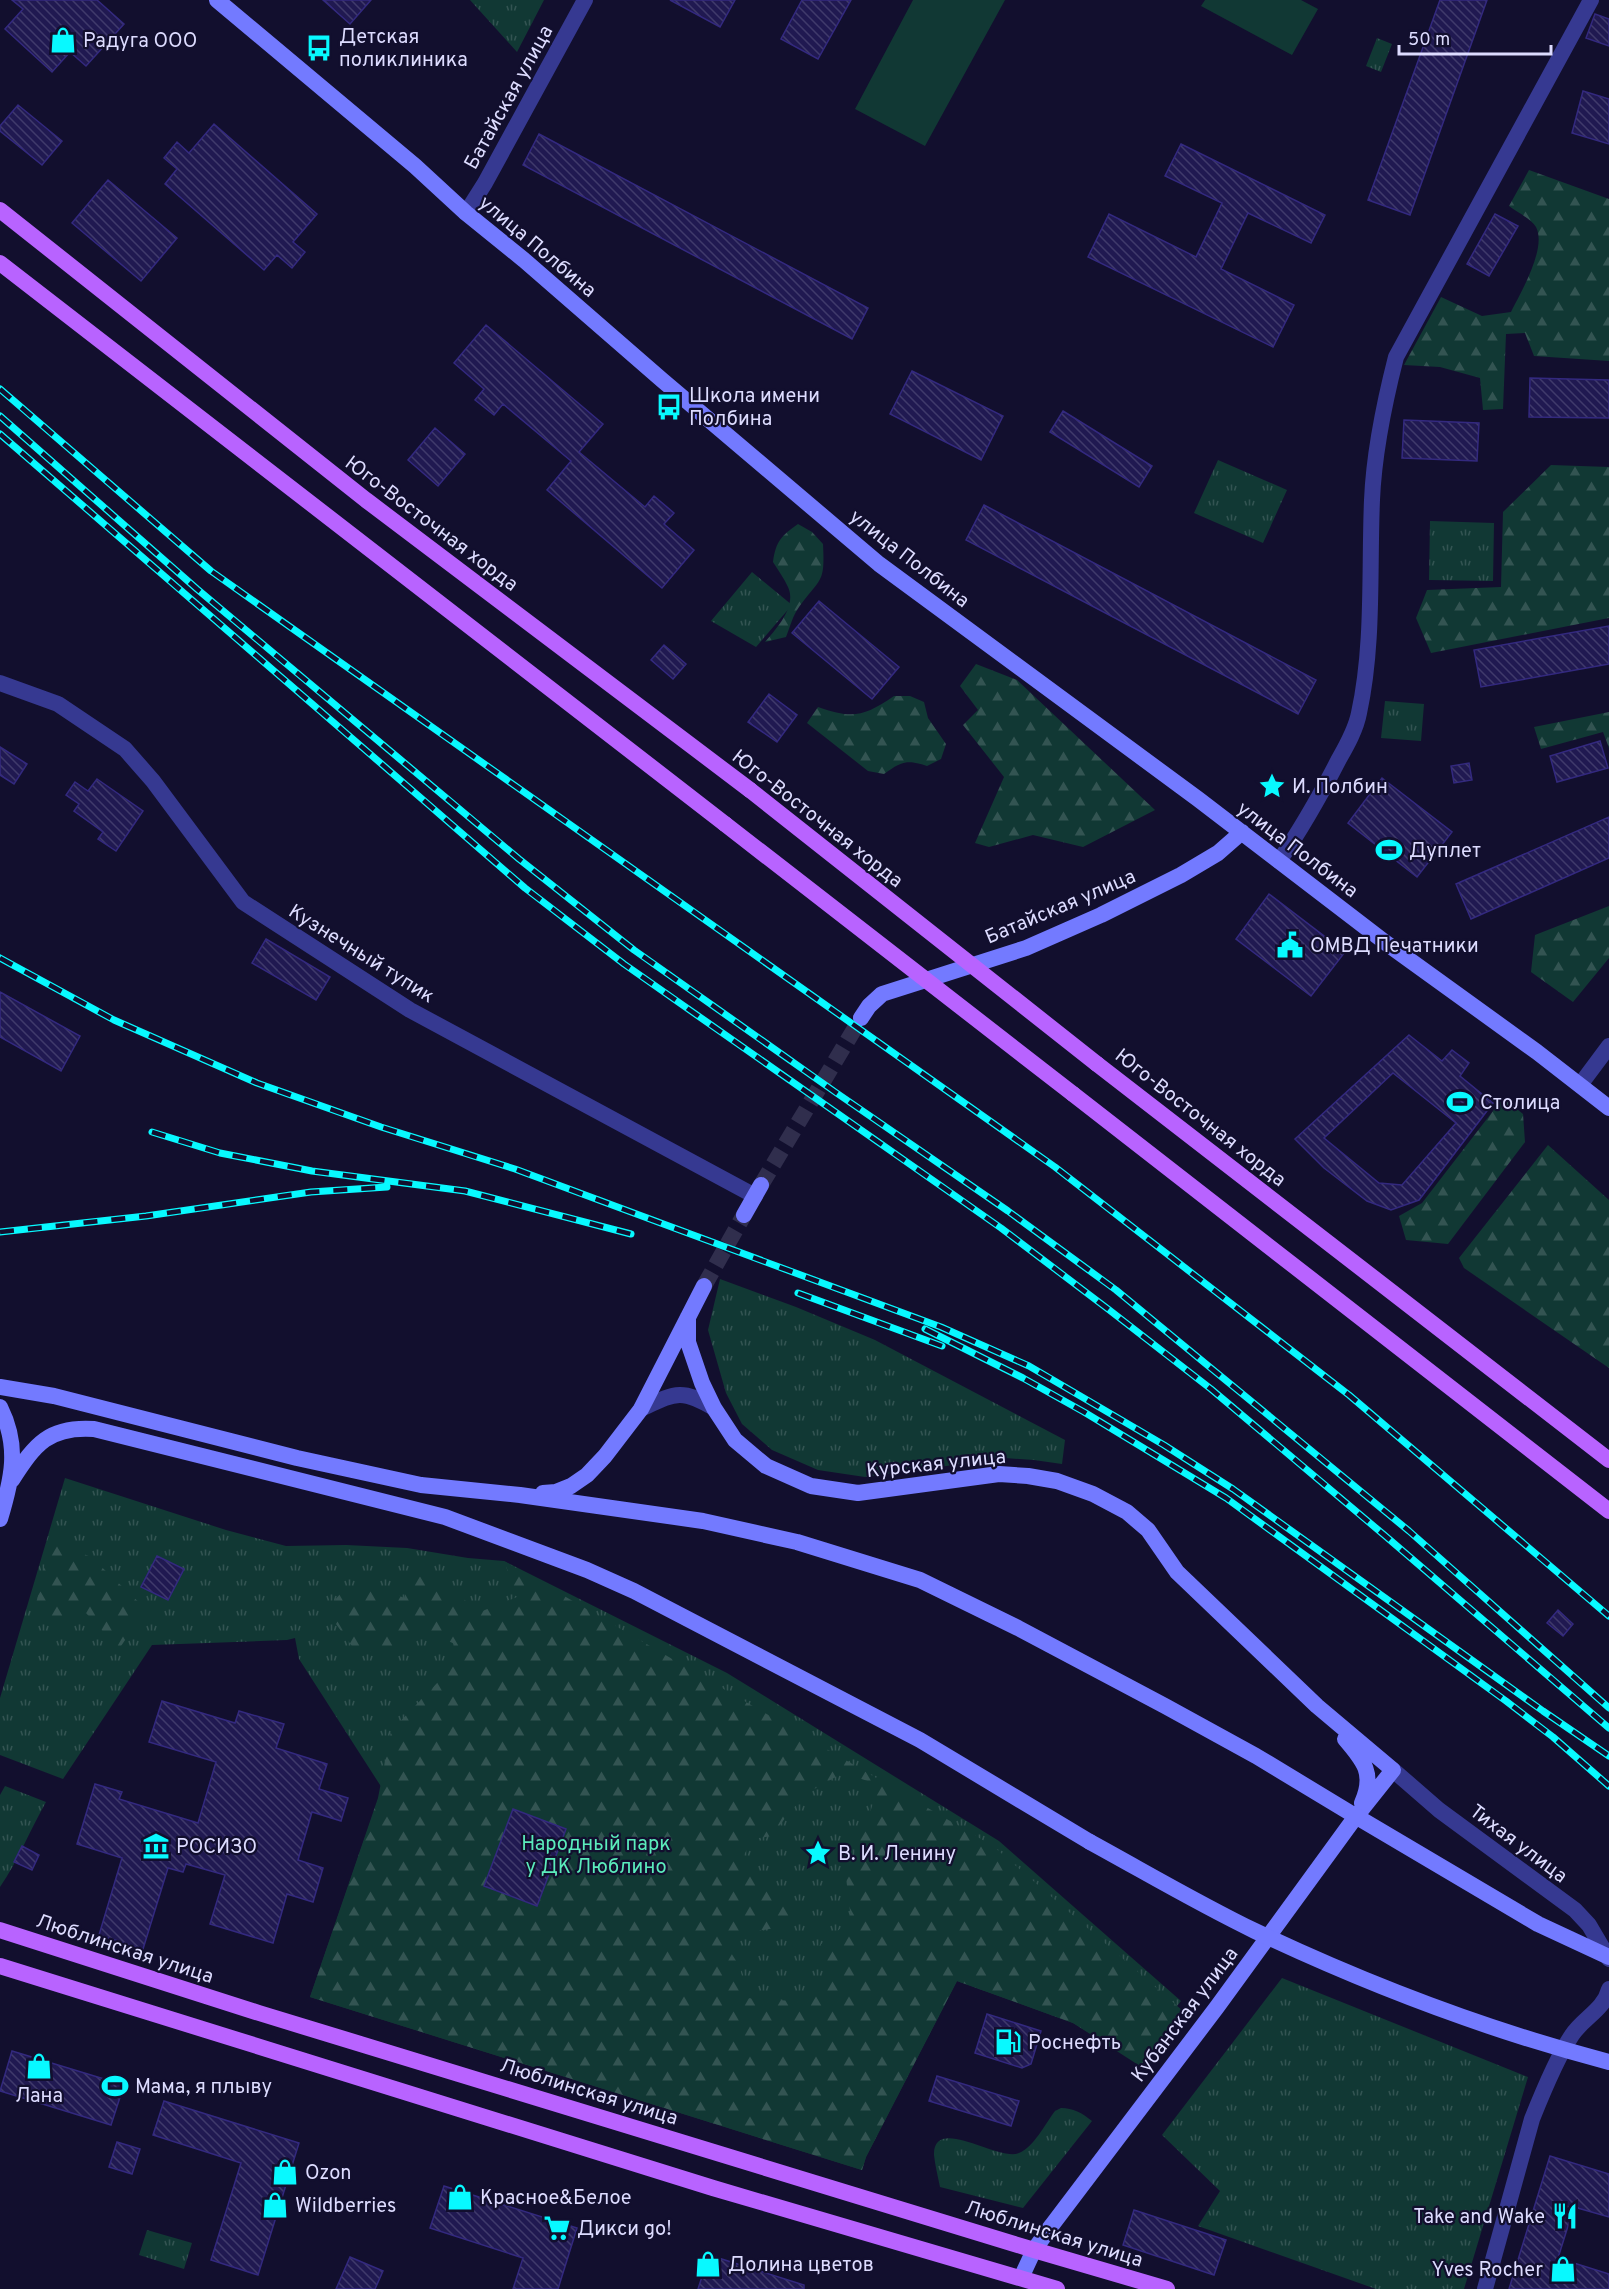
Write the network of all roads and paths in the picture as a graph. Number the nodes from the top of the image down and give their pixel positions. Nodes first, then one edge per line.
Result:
1 (217, 0) edge
2 (585, 0) edge
3 (1591, 0) edge
4 (0, 210) edge
5 (466, 213) junction
6 (0, 263) edge
7 (0, 683) edge
8 (1242, 832) junction
9 (1279, 861) junction
10 (861, 1018) tunnel mouth
11 (1609, 1046) edge
12 (1580, 1085) junction
13 (1609, 1108) edge
14 (758, 1191) joint
15 (744, 1215) tunnel mouth
16 (704, 1286) tunnel mouth
17 (688, 1317) junction
18 (0, 1387) edge
19 (0, 1407) edge
20 (714, 1408) junction
21 (641, 1409) junction
22 (1609, 1460) edge
23 (12, 1480) junction
24 (520, 1495) junction
25 (1609, 1511) edge
26 (0, 1520) edge
27 (1317, 1706) junction
28 (1393, 1770) junction
29 (1354, 1819) junction
30 (0, 1930) edge
31 (1609, 1958) edge
32 (0, 1966) edge
33 (1609, 1989) edge
34 (1609, 2062) edge
35 (1034, 2250) junction
36 (1019, 2284) edge
37 (1057, 2289) edge
38 (1167, 2289) edge
39 (1485, 2289) edge

1 - 5 main road, улица Полбина
2 - 5 street, Батайская улица
3 - 9 street
4 - 22 main road, Юго-Восточная хорда, bridge
5 - 8 main road, улица Полбина
6 - 25 main road, bridge
7 - 14 street, Кузнечный тупик
8 - 9 main road, улица Полбина
8 - 10 main road, Батайская улица
9 - 12 main road, улица Полбина
11 - 12 street
12 - 13 main road, улица Полбина
14 - 15 main road
16 - 17 main road
17 - 20 main road, Курская улица
17 - 21 main road
18 - 24 main road
19 - 23 main road
20 - 21 street
20 - 27 main road, Курская улица
21 - 24 main road
23 - 26 main road
23 - 34 main road, bridge
24 - 31 main road, bridge
27 - 28 main road, Курская улица
27 - 29 main road
28 - 29 main road, Кубанская улица
28 - 31 street, Тихая улица
29 - 35 main road, Кубанская улица
30 - 35 main road, Люблинская улица
32 - 36 main road
33 - 39 street
35 - 36 main road, Кубанская улица
35 - 38 main road, Люблинская улица
36 - 37 main road

